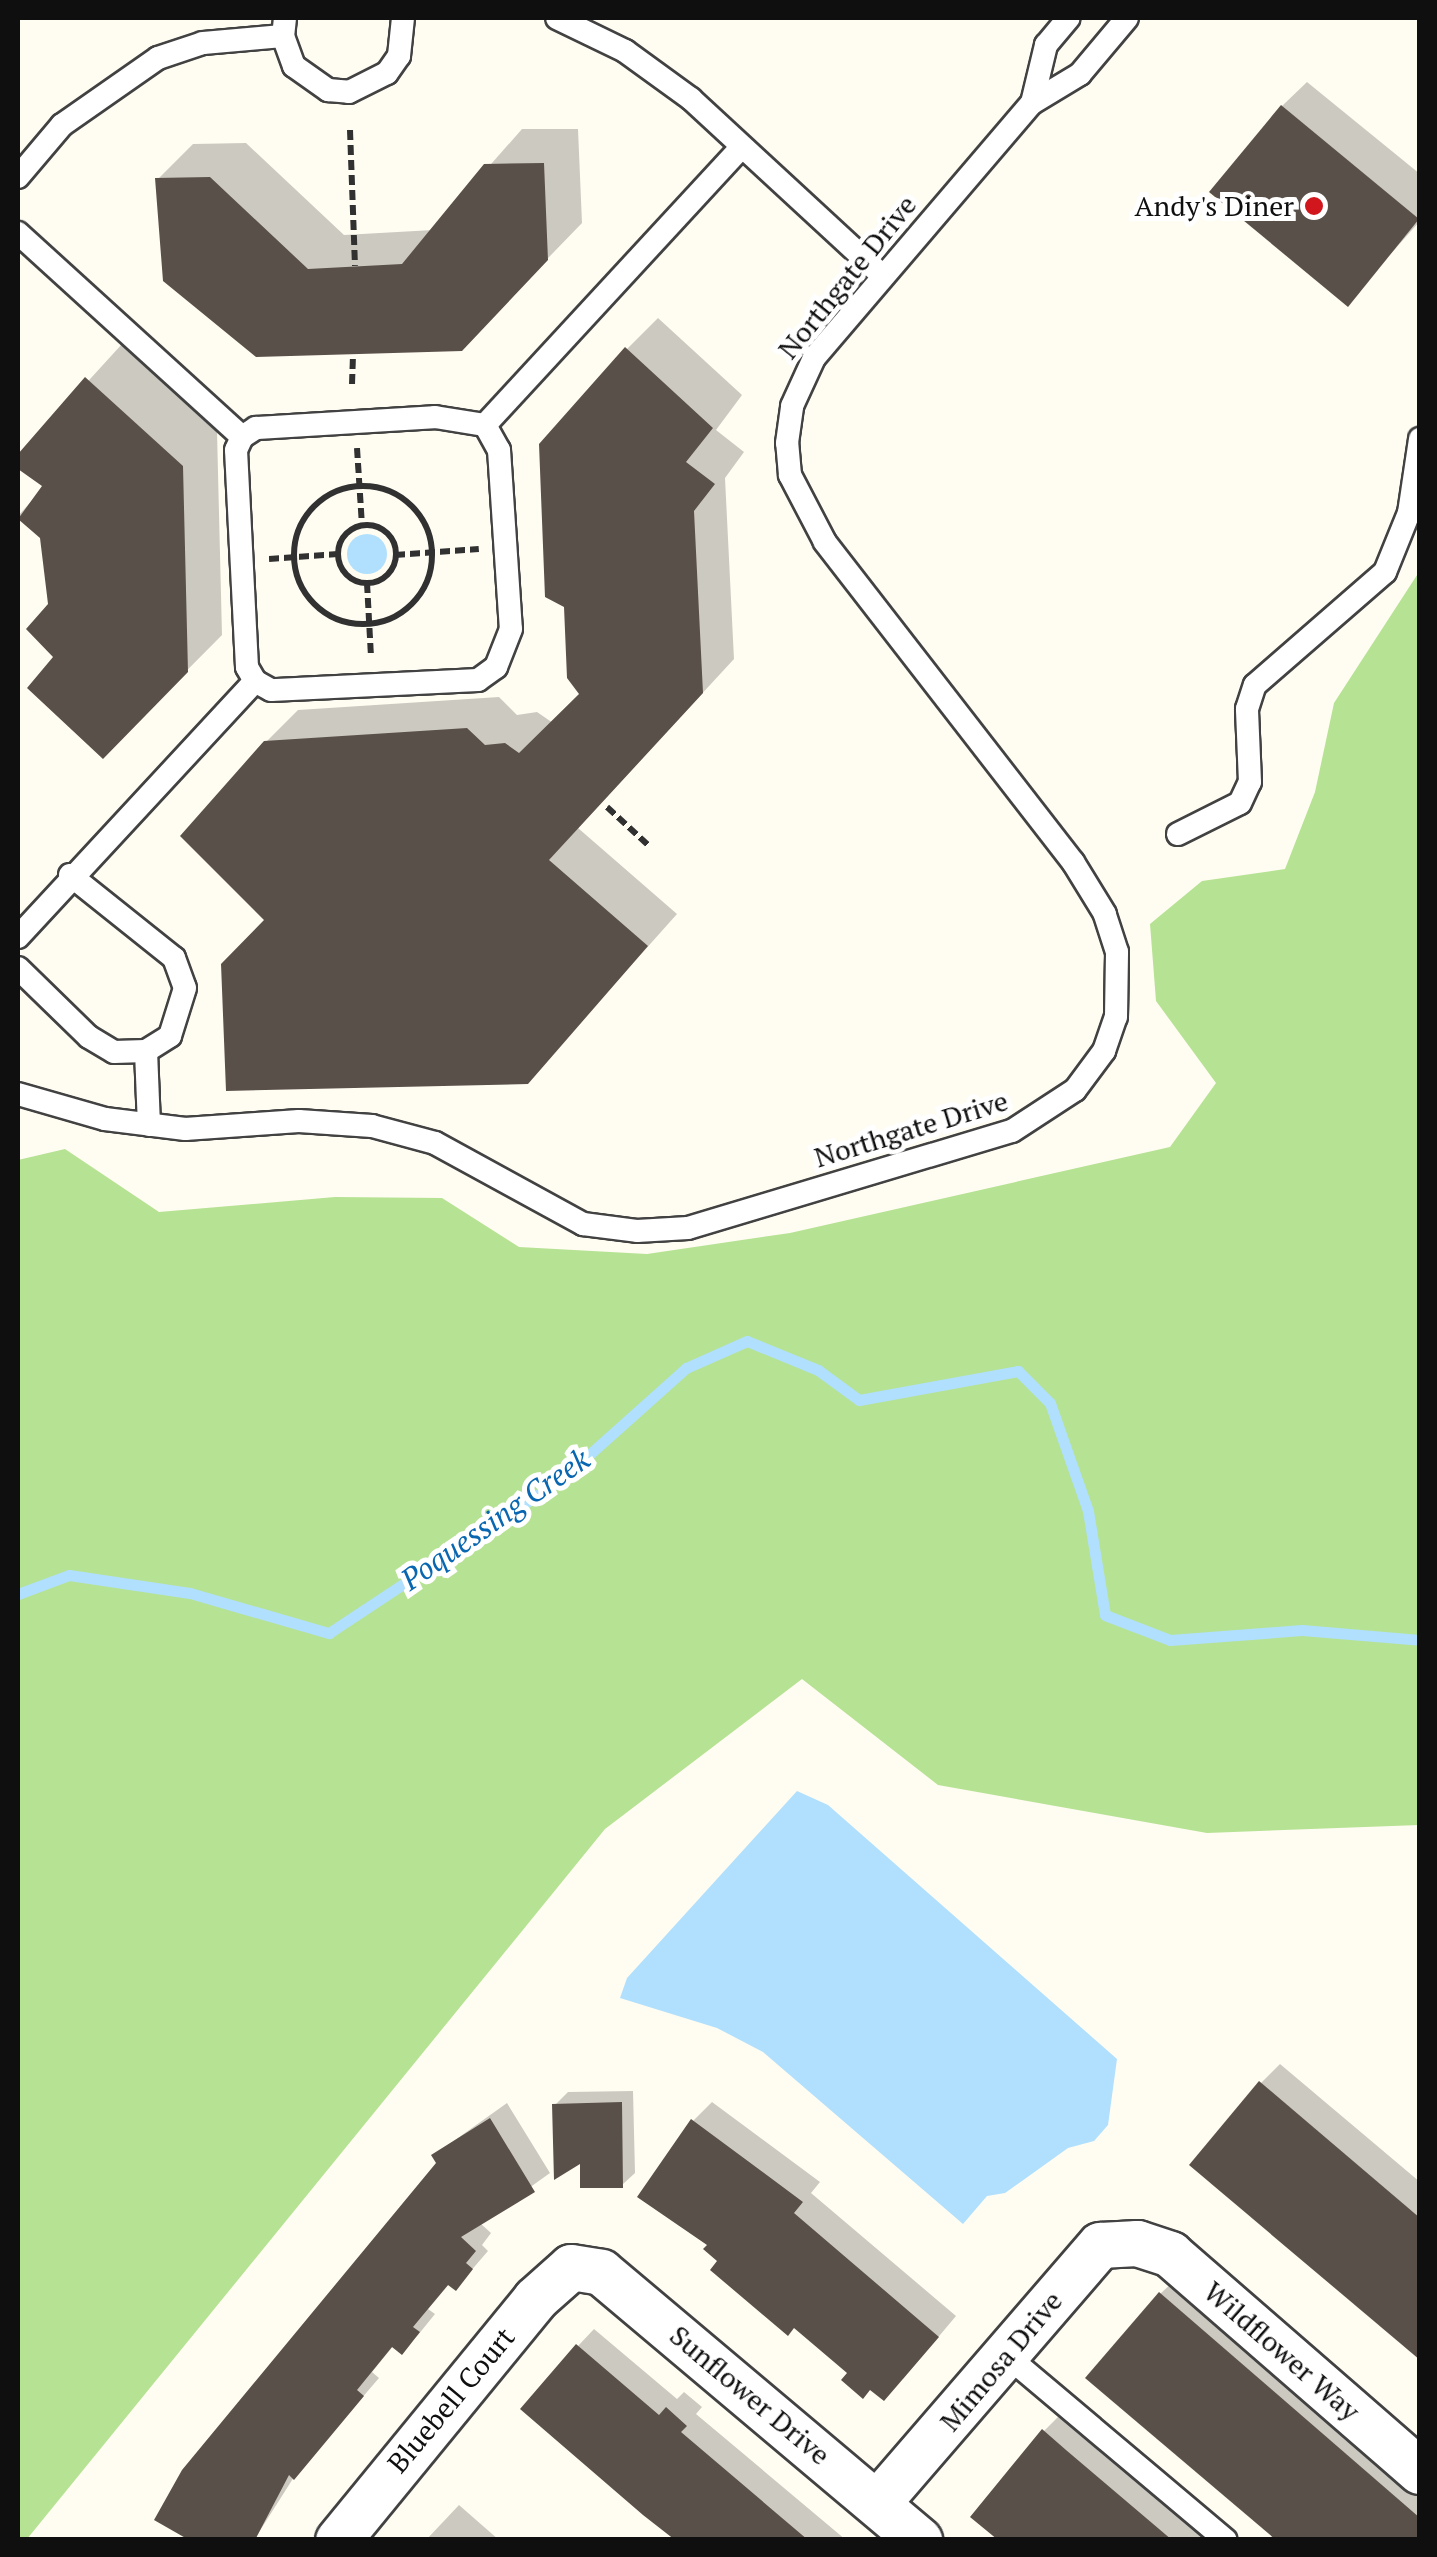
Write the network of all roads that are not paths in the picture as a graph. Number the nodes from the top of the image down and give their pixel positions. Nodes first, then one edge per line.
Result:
1 (403, 18) edge
2 (557, 18) edge
3 (1069, 18) edge
4 (1128, 18) edge
5 (284, 27) edge
6 (1032, 103) junction
7 (740, 149) junction
8 (18, 177) edge
9 (18, 234) edge
10 (883, 276) junction
11 (485, 424) junction
12 (242, 436) junction
13 (1420, 439) edge
14 (255, 681) junction
15 (1178, 834) dead end
16 (70, 875) junction
17 (18, 937) edge
18 (18, 968) edge
19 (146, 1051) junction
20 (18, 1094) edge
21 (149, 1124) junction
22 (1137, 2244) joint
23 (571, 2266) joint
24 (1006, 2355) junction
25 (1420, 2471) edge
26 (877, 2503) junction
27 (338, 2540) edge
28 (919, 2540) edge
29 (1226, 2540) edge

1 - 5 lane
2 - 7 lane
3 - 6 lane, Northgate Drive
4 - 6 lane, Northgate Drive
5 - 8 lane
6 - 10 lane, Northgate Drive
7 - 10 lane
7 - 11 lane
9 - 12 lane
10 - 21 lane, Northgate Drive
11 - 12 lane
11 - 14 lane
12 - 14 lane
13 - 15 lane
14 - 16 lane
16 - 17 lane
16 - 19 lane
18 - 19 lane
19 - 21 lane
20 - 21 lane, Northgate Drive
22 - 24 street, Mimosa Drive
22 - 25 street, Wildflower Way
23 - 26 street, Sunflower Drive
23 - 27 street, Bluebell Court
24 - 26 street, Mimosa Drive
24 - 29 lane
26 - 28 street, Sunflower Drive

